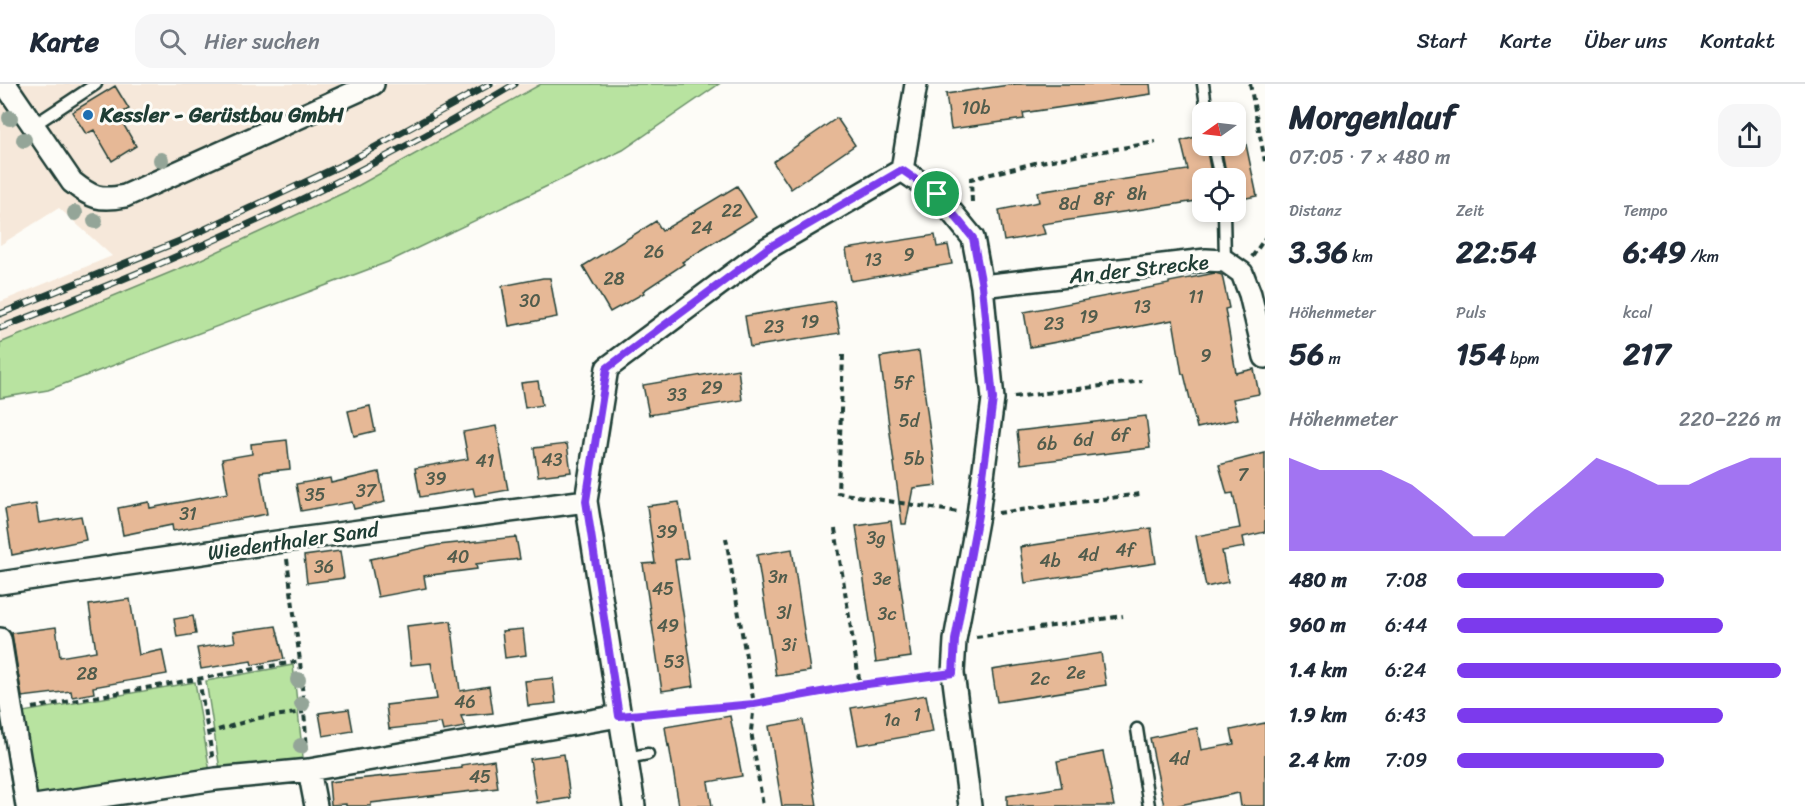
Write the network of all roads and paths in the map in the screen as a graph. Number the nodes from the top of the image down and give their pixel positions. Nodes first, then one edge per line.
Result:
1 (5, 84) edge
2 (96, 84) edge
3 (373, 84) edge
4 (916, 84) edge
5 (1203, 84) edge
6 (1250, 84) edge
7 (1206, 102) edge
8 (33, 125) junction
9 (1156, 142) dead end
10 (1265, 161) edge
11 (902, 170) junction
12 (972, 202) dead end
13 (1224, 222) edge
14 (1225, 261) junction
15 (982, 286) junction
16 (843, 355) dead end
17 (1265, 357) edge
18 (1142, 381) dead end
19 (993, 399) junction
20 (1140, 494) dead end
21 (586, 501) junction
22 (978, 515) junction
23 (835, 529) dead end
24 (726, 538) dead end
25 (284, 541) junction
26 (0, 584) edge
27 (1123, 616) dead end
28 (0, 639) edge
29 (955, 640) junction
30 (300, 662) junction
31 (953, 673) junction
32 (199, 679) junction
33 (860, 685) junction
34 (754, 704) junction
35 (11, 711) junction
36 (304, 712) junction
37 (619, 716) junction
38 (1137, 729) dead end
39 (208, 733) junction
40 (648, 754) dead end
41 (626, 758) junction
42 (309, 770) junction
43 (216, 779) junction
44 (27, 806) edge
45 (35, 806) edge
46 (316, 806) edge
47 (634, 806) edge
48 (764, 806) edge
49 (970, 806) edge
50 (1149, 806) edge

1 - 8 street
2 - 8 lane
3 - 8 street
4 - 11 street
5 - 7 lane
6 - 10 path
9 - 12 path
11 - 15 street
11 - 21 street
13 - 14 lane
14 - 15 street, An der Strecke
14 - 17 street, An der Strecke
15 - 19 street
16 - 22 path
18 - 19 path
19 - 22 street
20 - 22 path
21 - 25 street, Wiedenthaler Sand
21 - 37 street
22 - 29 street
23 - 33 path
24 - 34 path
25 - 26 street, Wiedenthaler Sand
25 - 30 path
27 - 29 path
28 - 35 street
29 - 31 street
30 - 32 path
30 - 36 path
31 - 33 path
31 - 49 street
32 - 35 path
32 - 39 path
33 - 34 path
34 - 37 path
34 - 48 path
35 - 44 street
36 - 39 path
36 - 42 path
37 - 41 street
37 - 42 street
38 - 50 lane
39 - 43 path
40 - 41 lane
41 - 47 street
42 - 43 street
42 - 46 street
43 - 45 street

